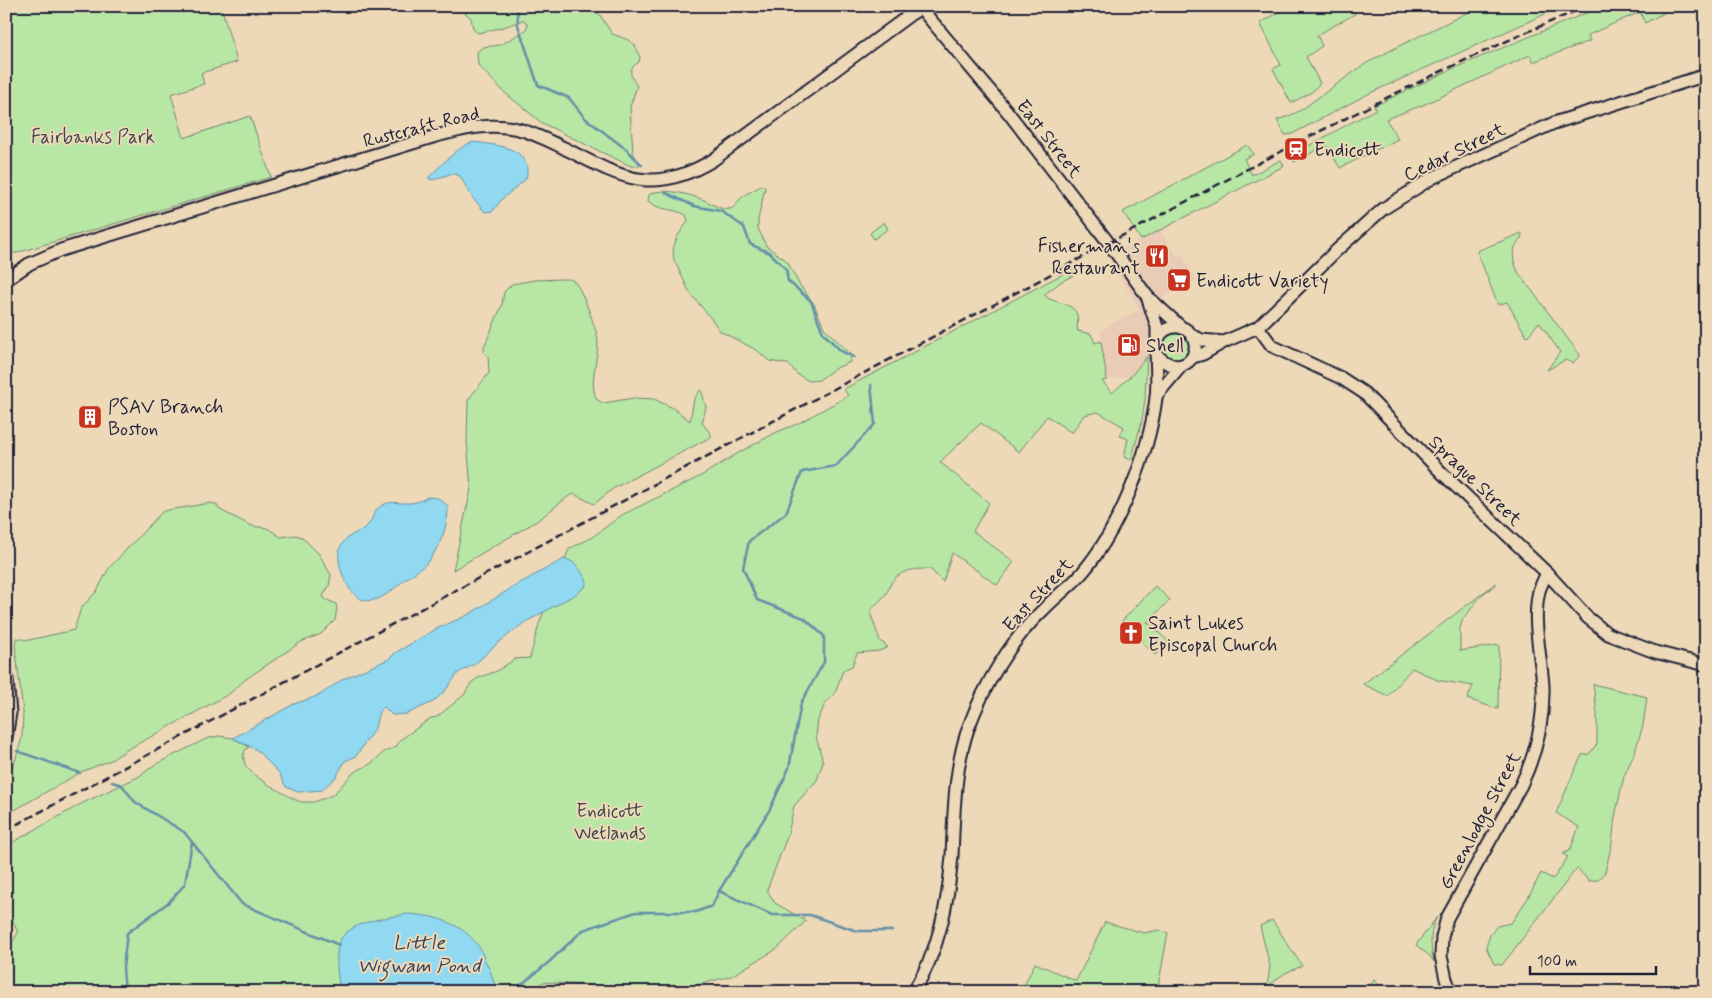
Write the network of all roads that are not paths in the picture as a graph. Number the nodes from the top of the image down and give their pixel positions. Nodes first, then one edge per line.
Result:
1 (921, 7) edge
2 (1706, 75) edge
3 (6, 280) edge
4 (1147, 296) junction
5 (1181, 327) junction
6 (1258, 327) junction
7 (1193, 336) junction
8 (1157, 339) junction
9 (1224, 342) junction
10 (1156, 354) junction
11 (1193, 357) junction
12 (1182, 365) junction
13 (1156, 396) junction
14 (1547, 573) junction
15 (1706, 665) edge
16 (6, 669) edge
17 (6, 738) edge
18 (913, 992) edge
19 (1451, 992) edge

1 - 3 main road, Rustcraft Road
1 - 4 main road, East Street
2 - 6 main road, Cedar Street
4 - 5 main road, East Street
4 - 8 main road, East Street
5 - 7 main road
5 - 8 main road
6 - 9 main road
6 - 14 main road, Sprague Street
7 - 9 main road
7 - 11 main road
8 - 10 main road
9 - 11 main road
10 - 12 main road
10 - 13 main road, East Street
11 - 12 main road
12 - 13 main road, East Street
13 - 18 main road, East Street
14 - 15 main road, Sprague Street
14 - 19 main road, Greenlodge Street
16 - 17 main road

